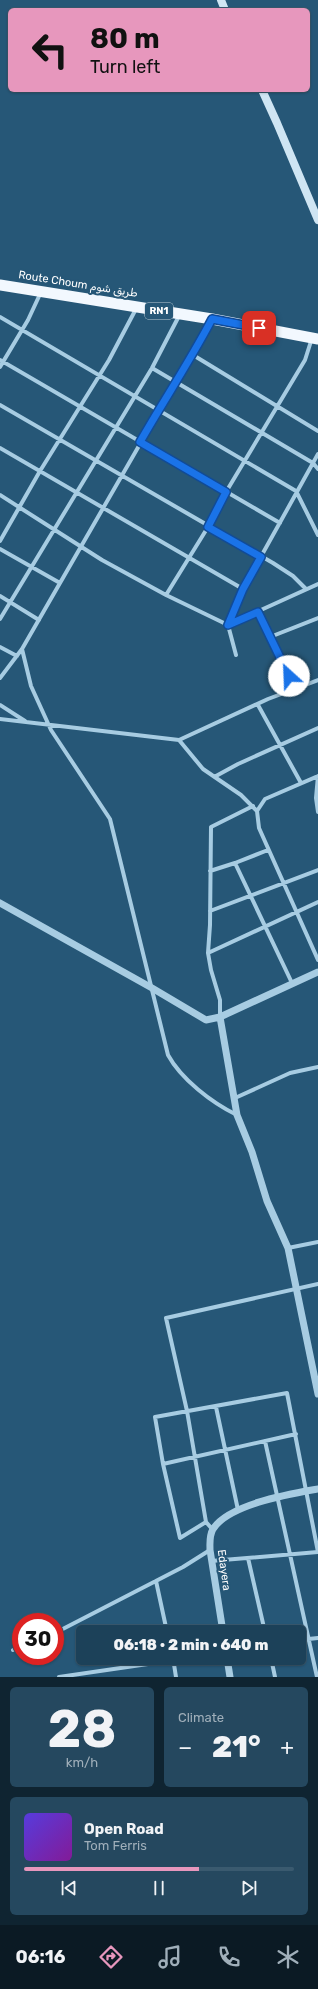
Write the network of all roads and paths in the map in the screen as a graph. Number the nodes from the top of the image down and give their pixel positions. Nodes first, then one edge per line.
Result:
1 (263, 92) edge
2 (318, 220) edge
3 (0, 285) edge
4 (41, 292) junction
5 (137, 307) junction
6 (181, 314) junction
7 (0, 317) edge
8 (212, 319) junction
9 (21, 330) junction
10 (315, 338) edge
11 (193, 355) junction
12 (2, 361) edge
13 (0, 367) edge
14 (152, 368) junction
15 (99, 376) junction
16 (175, 381) junction
17 (135, 396) junction
18 (0, 405) edge
19 (278, 406) junction
20 (81, 408) junction
21 (159, 410) junction
22 (116, 428) junction
23 (318, 431) edge
24 (261, 434) junction
25 (61, 440) junction
26 (140, 442) junction
27 (0, 448) edge
28 (318, 454) edge
29 (97, 461) junction
30 (245, 461) junction
31 (313, 463) junction
32 (318, 469) edge
33 (40, 472) junction
34 (122, 475) junction
35 (296, 491) junction
36 (226, 492) junction
37 (78, 493) junction
38 (0, 495) edge
39 (19, 507) junction
40 (103, 508) junction
41 (280, 523) junction
42 (208, 527) junction
43 (55, 530) junction
44 (318, 535) edge
45 (0, 541) edge
46 (81, 546) junction
47 (0, 549) edge
48 (261, 557) junction
49 (189, 558) junction
50 (32, 567) junction
51 (60, 583) junction
52 (318, 584) edge
53 (243, 589) junction
54 (306, 590) junction
55 (166, 595) junction
56 (0, 596) edge
57 (10, 602) junction
58 (258, 612) junction
59 (318, 618) edge
60 (0, 619) edge
61 (39, 620) junction
62 (228, 625) junction
63 (270, 637) junction
64 (0, 647) edge
65 (22, 649) junction
66 (17, 656) junction
67 (236, 656) dead end
68 (0, 678) edge
69 (318, 680) edge
70 (295, 689) junction
71 (258, 704) junction
72 (0, 705) edge
73 (0, 719) edge
74 (26, 721) junction
75 (48, 723) junction
76 (318, 728) edge
77 (180, 740) junction
78 (281, 745) junction
79 (216, 776) junction
80 (318, 776) edge
81 (301, 782) junction
82 (253, 806) junction
83 (257, 811) junction
84 (318, 812) edge
85 (268, 850) junction
86 (235, 863) junction
87 (318, 870) edge
88 (210, 871) junction
89 (283, 883) junction
90 (250, 895) junction
91 (318, 902) edge
92 (0, 904) edge
93 (210, 911) junction
94 (297, 912) junction
95 (264, 926) junction
96 (208, 953) junction
97 (318, 960) edge
98 (318, 972) edge
99 (292, 984) junction
100 (152, 988) junction
101 (220, 1017) junction
102 (318, 1067) edge
103 (235, 1098) junction
104 (238, 1115) junction
105 (318, 1242) edge
106 (288, 1248) junction
107 (318, 1284) edge
108 (296, 1288) junction
109 (318, 1394) edge
110 (216, 1407) junction
111 (187, 1411) junction
112 (296, 1434) junction
113 (265, 1441) junction
114 (226, 1450) junction
115 (195, 1457) junction
116 (163, 1464) junction
117 (318, 1489) edge
118 (305, 1492) junction
119 (277, 1498) junction
120 (238, 1510) junction
121 (206, 1522) junction
122 (213, 1530) junction
123 (210, 1550) junction
124 (318, 1552) edge
125 (290, 1555) junction
126 (248, 1558) junction
127 (211, 1561) junction
128 (156, 1581) junction
129 (165, 1625) edge
130 (222, 1625) edge
131 (263, 1625) edge
132 (64, 1628) edge
133 (318, 1638) edge
134 (306, 1639) edge
135 (309, 1639) junction
136 (135, 1665) edge
137 (174, 1665) edge
138 (228, 1665) edge
139 (272, 1665) edge
140 (59, 1677) edge
141 (176, 1677) edge
142 (230, 1677) edge
143 (275, 1677) edge
144 (317, 1677) edge

1 - 2 main road
3 - 4 highway, Route Choum طريق شوم / RN1
4 - 5 highway, Route Choum طريق شوم / RN1
4 - 9 street
5 - 6 highway, Route Choum طريق شوم / RN1
5 - 15 street
6 - 8 highway, Route Choum طريق شوم / RN1
6 - 14 street
7 - 9 street
8 - 10 highway, Route Choum طريق شوم / RN1
8 - 11 street
9 - 12 street
9 - 15 street
10 - 19 street
11 - 16 street
11 - 19 street
12 - 13 street
12 - 20 street
14 - 16 street
14 - 17 street
15 - 17 street
15 - 20 street
16 - 21 street
16 - 24 street
17 - 21 street
17 - 22 street
18 - 25 street
19 - 23 street
19 - 24 street
20 - 22 street
20 - 25 street
21 - 26 street
21 - 30 street
22 - 26 street
22 - 29 street
24 - 30 street
24 - 31 street
25 - 29 street
25 - 33 street
26 - 34 street
26 - 36 street
27 - 33 street
28 - 31 street
29 - 34 street
29 - 37 street
30 - 35 street
30 - 36 street
31 - 32 street
31 - 35 street
33 - 37 street
33 - 39 street
34 - 40 street
34 - 42 street
35 - 41 street
35 - 44 street
36 - 41 street
36 - 42 street
37 - 40 street
37 - 43 street
38 - 39 street
39 - 43 street
39 - 45 street
40 - 46 street
40 - 49 street
41 - 48 street
42 - 48 street
42 - 49 street
43 - 46 street
43 - 50 street
46 - 51 street
46 - 55 street
47 - 50 street
48 - 53 street
48 - 54 street
49 - 53 street
49 - 55 street
50 - 51 street
50 - 57 street
51 - 61 street
52 - 54 street
53 - 62 street
54 - 58 street
55 - 62 street
56 - 57 street
57 - 60 street
57 - 61 street
58 - 62 street
58 - 63 street
59 - 63 street
61 - 65 street
62 - 67 street
63 - 70 street
64 - 66 street
65 - 66 street
65 - 75 street
66 - 68 street
69 - 70 street
70 - 71 street
71 - 77 street
71 - 78 street
72 - 74 street
73 - 74 street
74 - 75 street
75 - 77 street
75 - 100 street
76 - 78 street
77 - 79 street
78 - 79 street
78 - 81 street
79 - 82 street
80 - 81 street
80 - 84 street
81 - 83 street
82 - 83 street
82 - 88 street
83 - 85 street
85 - 86 street
85 - 89 street
86 - 88 street
86 - 90 street
87 - 89 street
88 - 93 street
89 - 90 street
89 - 94 street
90 - 93 street
90 - 95 street
91 - 94 street
92 - 100 street
93 - 96 street
94 - 95 street
94 - 97 street
95 - 96 street
95 - 99 street
96 - 101 street
98 - 99 street
99 - 101 street
100 - 101 street
100 - 104 street
101 - 103 street
102 - 103 street
103 - 104 street
104 - 106 street
105 - 106 street
106 - 108 street
107 - 108 street
108 - 109 street
108 - 111 street
110 - 111 street
110 - 112 street
110 - 114 street
111 - 115 street
111 - 116 street
112 - 113 street
112 - 118 street
113 - 114 street
113 - 119 street
114 - 115 street
114 - 120 street
115 - 116 street
115 - 121 street
116 - 121 street
117 - 118 street
118 - 119 street
118 - 124 street
119 - 120 street
119 - 125 street
120 - 122 street
121 - 122 street
122 - 123 street, Edayera
123 - 127 street, Edayera
123 - 128 street
124 - 125 street
125 - 126 street
125 - 135 street
126 - 127 street
126 - 131 street
127 - 130 street, Edayera
128 - 129 street
128 - 132 street
133 - 135 street
134 - 135 street
135 - 144 street
136 - 140 street
137 - 141 street
138 - 142 street
139 - 143 street

